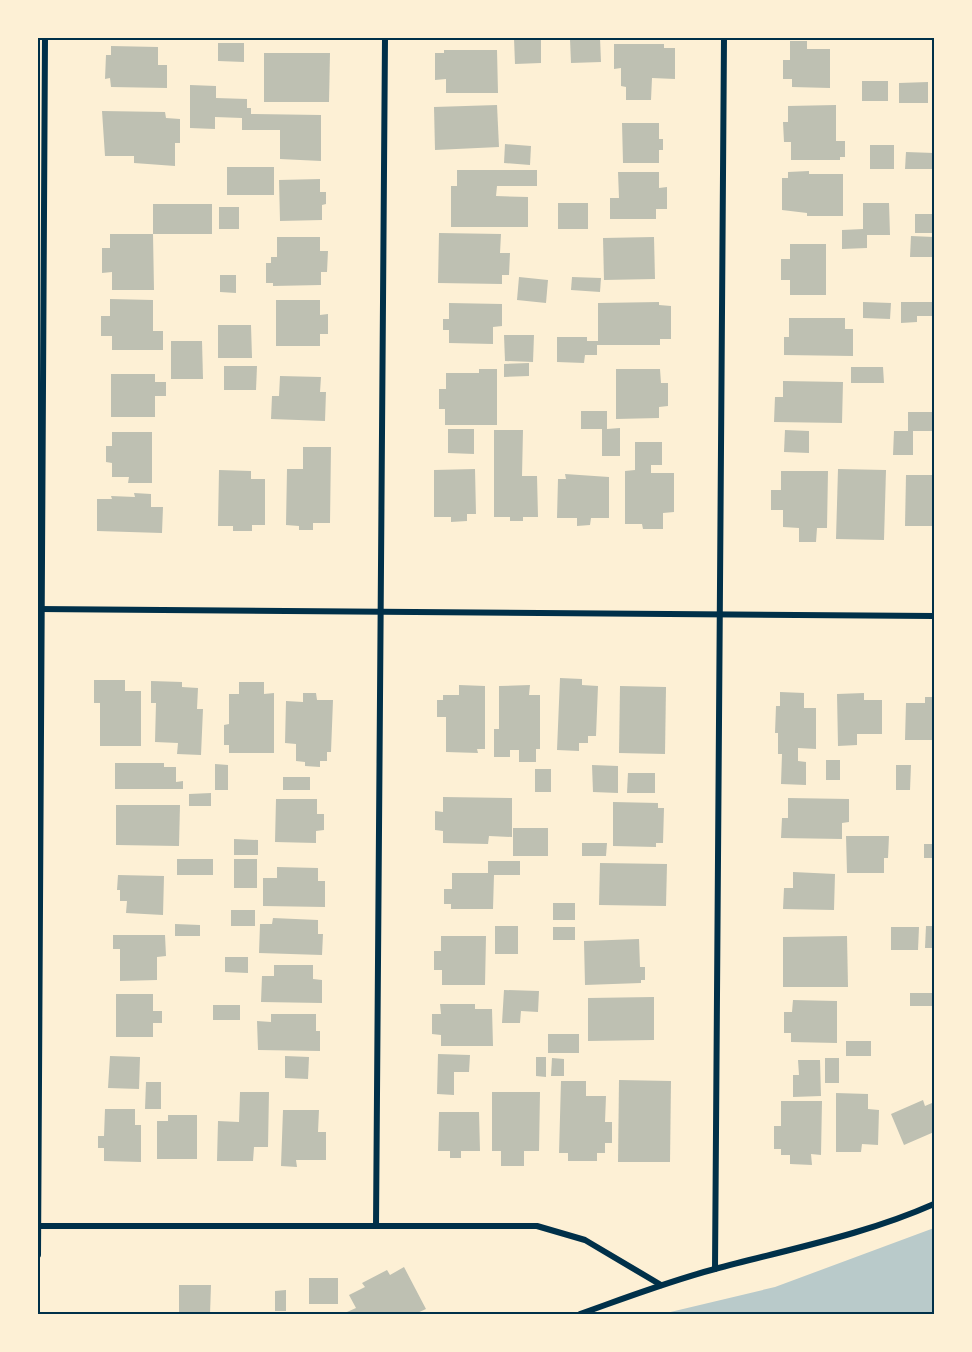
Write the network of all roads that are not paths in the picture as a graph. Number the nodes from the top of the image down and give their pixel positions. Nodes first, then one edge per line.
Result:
1 (45, 38) edge
2 (385, 38) edge
3 (724, 38) edge
4 (40, 609) edge
5 (381, 612) junction
6 (719, 615) junction
7 (934, 616) edge
8 (934, 1204) edge
9 (38, 1226) edge
10 (376, 1226) junction
11 (38, 1255) edge
12 (715, 1269) junction
13 (661, 1285) junction
14 (580, 1314) edge

1 - 4 street
2 - 5 street
3 - 6 street
4 - 5 street
4 - 9 street
5 - 6 street
5 - 10 street
6 - 7 street
6 - 12 street
8 - 12 street
9 - 10 street
9 - 11 street
10 - 13 street
12 - 13 street
13 - 14 street

